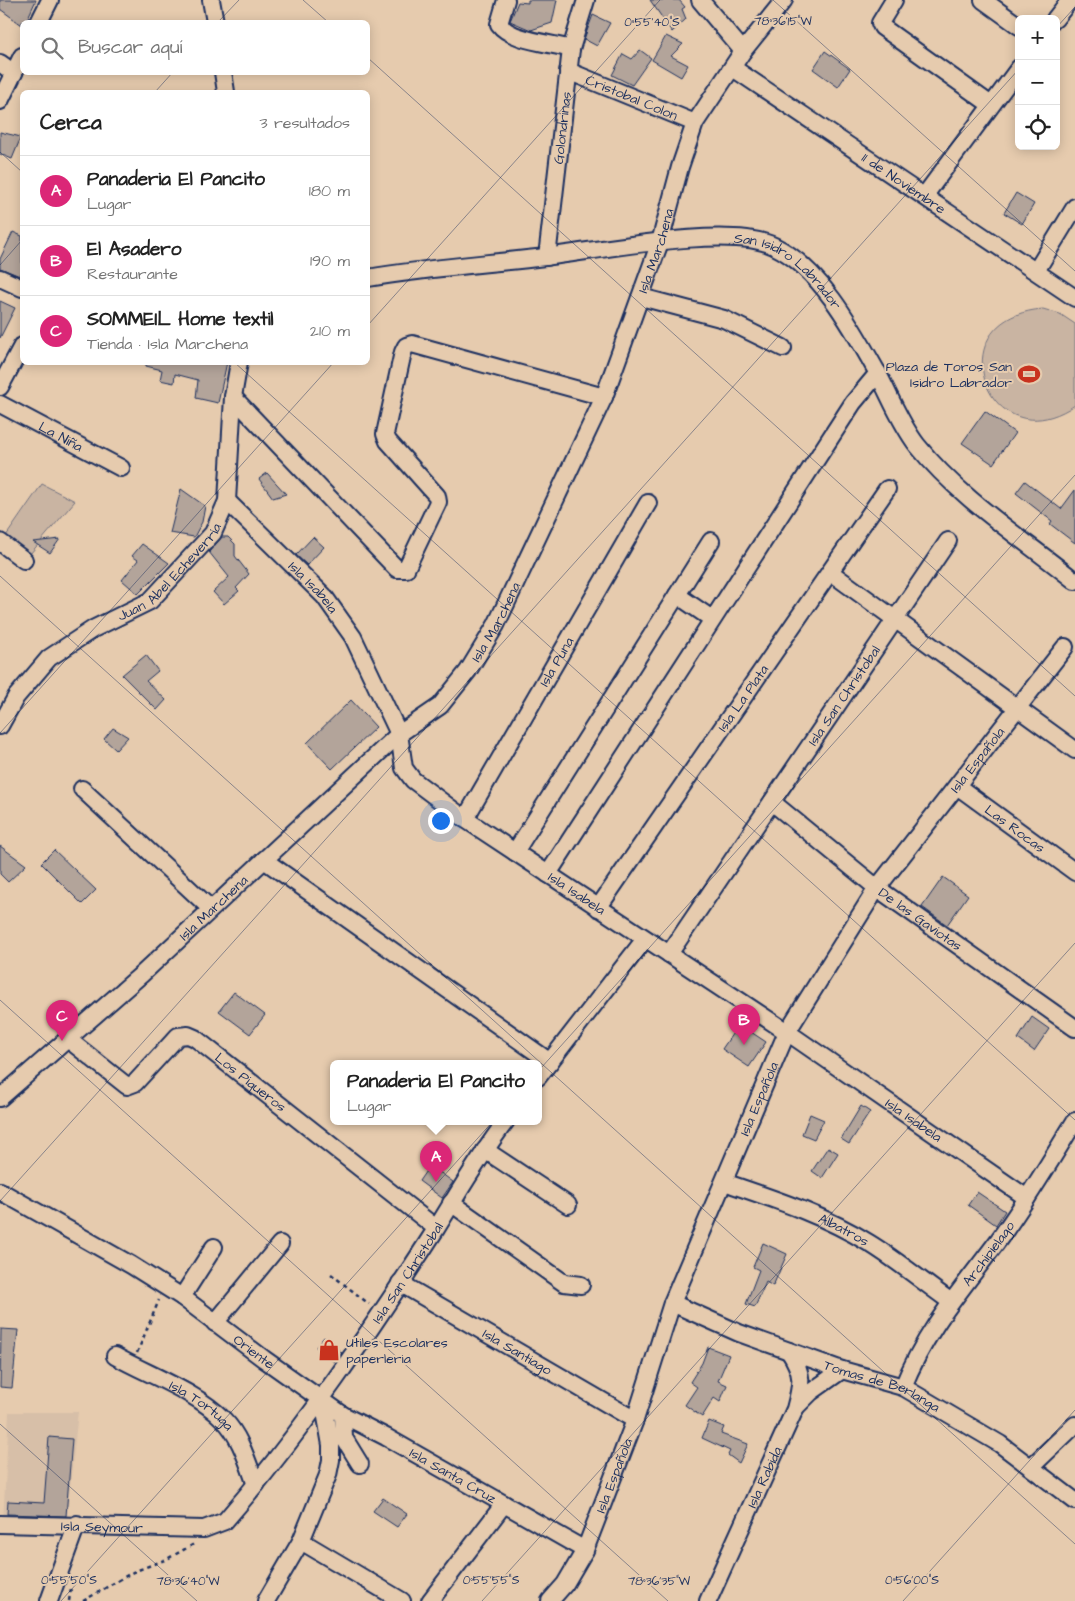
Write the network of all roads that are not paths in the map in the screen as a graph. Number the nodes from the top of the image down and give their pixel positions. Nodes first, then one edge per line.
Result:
1 (50, 0) edge
2 (211, 0) edge
3 (506, 0) edge
4 (586, 0) edge
5 (700, 0) edge
6 (784, 0) edge
7 (894, 0) edge
8 (983, 0) edge
9 (1070, 0) edge
10 (1058, 15) edge
11 (40, 20) edge
12 (215, 20) edge
13 (1015, 23) edge
14 (571, 49) junction
15 (743, 51) junction
16 (20, 60) edge
17 (0, 63) edge
18 (733, 68) junction
19 (568, 71) junction
20 (14, 73) junction
21 (1015, 73) edge
22 (223, 75) edge
23 (226, 90) edge
24 (0, 101) edge
25 (991, 105) junction
26 (695, 123) junction
27 (924, 195) junction
28 (1075, 208) edge
29 (660, 242) junction
30 (546, 257) junction
31 (1036, 271) junction
32 (0, 278) edge
33 (370, 278) edge
34 (20, 287) edge
35 (641, 296) junction
36 (1075, 298) edge
37 (784, 348) dead end
38 (20, 350) edge
39 (238, 365) edge
40 (878, 373) junction
41 (0, 387) edge
42 (233, 397) junction
43 (604, 397) junction
44 (0, 404) edge
45 (121, 468) dead end
46 (887, 489) dead end
47 (227, 501) junction
48 (648, 503) dead end
49 (711, 541) dead end
50 (948, 541) dead end
51 (0, 542) edge
52 (24, 560) dead end
53 (830, 572) junction
54 (1075, 581) edge
55 (677, 595) junction
56 (712, 619) junction
57 (896, 619) junction
58 (1065, 647) dead end
59 (1018, 707) junction
60 (0, 726) edge
61 (399, 734) junction
62 (1075, 750) edge
63 (957, 786) junction
64 (82, 789) dead end
65 (772, 802) junction
66 (466, 819) junction
67 (515, 852) junction
68 (264, 860) junction
69 (1075, 872) edge
70 (548, 874) junction
71 (877, 888) junction
72 (598, 908) junction
73 (211, 909) junction
74 (645, 939) junction
75 (668, 954) junction
76 (1075, 1028) edge
77 (787, 1032) junction
78 (69, 1040) junction
79 (550, 1062) junction
80 (542, 1073) edge
81 (0, 1098) edge
82 (1075, 1121) edge
83 (501, 1125) edge
84 (485, 1150) junction
85 (724, 1182) junction
86 (0, 1191) edge
87 (1027, 1198) junction
88 (451, 1203) junction
89 (568, 1205) dead end
90 (436, 1228) junction
91 (280, 1244) dead end
92 (214, 1247) dead end
93 (400, 1283) junction
94 (581, 1285) dead end
95 (182, 1298) junction
96 (950, 1301) junction
97 (672, 1303) junction
98 (215, 1323) junction
99 (788, 1351) junction
100 (115, 1356) dead end
101 (842, 1370) junction
102 (903, 1386) junction
103 (322, 1400) junction
104 (795, 1409) junction
105 (343, 1415) junction
106 (635, 1420) junction
107 (1075, 1425) edge
108 (360, 1464) dead end
109 (1032, 1466) junction
110 (256, 1486) junction
111 (1075, 1501) edge
112 (504, 1504) junction
113 (0, 1524) edge
114 (77, 1524) junction
115 (204, 1529) joint
116 (301, 1541) junction
117 (585, 1550) junction
118 (49, 1601) edge
119 (266, 1601) edge
120 (402, 1601) edge
121 (430, 1601) edge
122 (550, 1601) edge
123 (708, 1601) edge

1 - 11 street
2 - 12 street
3 - 14 street
4 - 14 street, Golondrinas
5 - 15 street
6 - 15 street, Isla Marchena
7 - 25 street
8 - 13 street
9 - 10 street
14 - 19 street, Golondrinas
15 - 18 street, Isla Marchena
16 - 20 street
17 - 20 street
18 - 26 street, Isla Marchena
18 - 27 street, 11 de Noviembre
19 - 26 street, Cristobal Colon
19 - 30 street, Golondrinas
20 - 24 street
21 - 25 street
22 - 23 street
25 - 27 street
26 - 29 street, Isla Marchena
27 - 31 street, 11 de Noviembre
28 - 31 street
29 - 30 street, San Isidro Labrador
29 - 35 street, Isla Marchena
29 - 40 street, San Isidro Labrador
30 - 33 street, San Isidro Labrador
31 - 36 street, 11 de Noviembre
32 - 34 street
35 - 37 street
35 - 43 street, Isla Marchena
38 - 41 street
39 - 42 street, Juan Abel Echeverría
40 - 54 street, San Isidro Labrador
40 - 56 street
42 - 43 street
42 - 47 street, Juan Abel Echeverría
43 - 61 street, Isla Marchena
44 - 45 street, La Niña
46 - 53 street, Isla La Plata
47 - 60 street, Juan Abel Echeverría
47 - 61 street, Isla Isabela
48 - 66 street, Isla Puna
49 - 55 street
50 - 57 street, Isla San Christobal
51 - 52 street
53 - 57 street
53 - 72 street, Isla La Plata
55 - 56 street
55 - 67 street
56 - 70 street
57 - 59 street
57 - 65 street, Isla San Christobal
58 - 59 street, Isla Española
59 - 62 street
59 - 63 street, Isla Española
61 - 66 street, Isla Isabela
61 - 68 street, Isla Marchena
63 - 69 street, Las Rocas
63 - 71 street, Isla Española
64 - 73 street
65 - 71 street, De las Gaviotas
65 - 75 street, Isla San Christobal
66 - 67 street, Isla Isabela
67 - 70 street, Isla Isabela
68 - 73 street, Isla Marchena
68 - 79 street
70 - 72 street, Isla Isabela
71 - 76 street, De las Gaviotas
71 - 77 street, Isla Española
72 - 74 street, Isla Isabela
73 - 78 street, Isla Marchena
74 - 75 street, Isla Isabela
74 - 79 street
75 - 77 street, Isla Isabela
77 - 85 street, Isla Española
77 - 87 street, Isla Isabela
78 - 81 street, Isla Marchena
78 - 90 street, Los Piqueros
79 - 80 street
82 - 87 street, Archipielago
83 - 84 street, Isla San Christobal
84 - 88 street, Isla San Christobal
84 - 89 street
85 - 96 street, Albatros
85 - 97 street, Isla Española
86 - 95 street, Oriente
87 - 96 street, Archipielago
88 - 90 street, Isla San Christobal
88 - 94 street
90 - 93 street, Isla San Christobal
91 - 98 street
92 - 95 street
93 - 103 street, Isla San Christobal
93 - 106 street, Isla Santiago
95 - 98 street, Oriente
96 - 102 street, Archipielago
97 - 99 street, Tomas de Berlanga
97 - 106 street, Isla Española
98 - 103 street, Oriente
99 - 101 street, Tomas de Berlanga
99 - 104 street, Isla Rabida
100 - 110 street, Isla Tortuga
101 - 102 street, Tomas de Berlanga
101 - 104 street
102 - 109 street, Tomas de Berlanga
103 - 105 street, Isla Santa Cruz
103 - 110 street, Isla San Christobal
103 - 116 street
104 - 123 street, Isla Rabida
105 - 108 street
105 - 112 street, Isla Santa Cruz
106 - 117 street, Isla Española
107 - 109 street
109 - 111 street, Tomas de Berlanga
110 - 115 street, Isla San Christobal
112 - 117 street, Isla Santa Cruz
112 - 121 street
113 - 114 street, Isla Seymour
114 - 115 street, Isla Seymour
114 - 118 street
116 - 119 street
116 - 120 street
117 - 122 street, Isla Española

